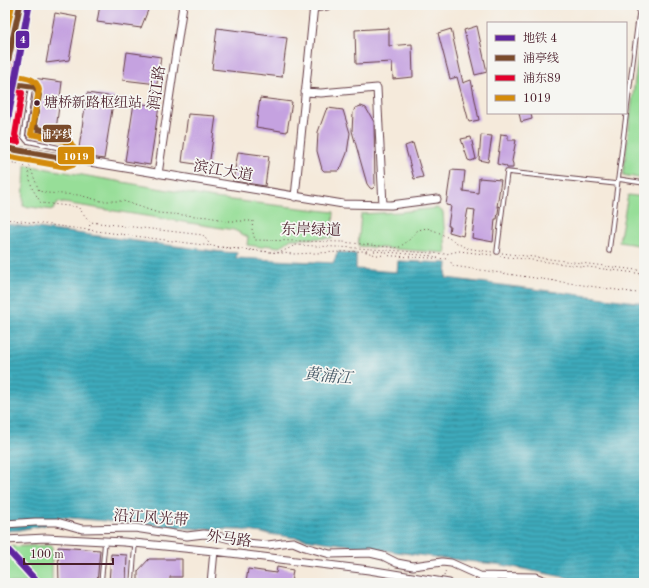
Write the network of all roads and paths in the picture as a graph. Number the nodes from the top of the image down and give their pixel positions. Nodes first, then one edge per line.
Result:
1 (20, 5) edge
2 (183, 5) edge
3 (327, 5) edge
4 (640, 5) edge
5 (311, 6) edge
6 (5, 75) edge
7 (5, 82) edge
8 (28, 86) junction
9 (306, 92) junction
10 (627, 110) edge
11 (626, 114) edge
12 (5, 148) edge
13 (68, 156) junction
14 (5, 157) edge
15 (5, 161) edge
16 (158, 174) junction
17 (618, 182) junction
18 (644, 183) edge
19 (295, 197) junction
20 (437, 199) dead end
21 (383, 205) junction
22 (5, 219) edge
23 (90, 222) junction
24 (89, 230) junction
25 (363, 252) junction
26 (404, 252) junction
27 (497, 252) junction
28 (609, 252) dead end
29 (438, 259) junction
30 (644, 271) edge
31 (644, 274) edge
32 (644, 294) edge
33 (5, 524) edge
34 (5, 540) edge
35 (105, 541) junction
36 (135, 544) junction
37 (214, 550) junction
38 (447, 563) junction
39 (102, 583) edge
40 (132, 583) edge
41 (211, 583) edge
42 (445, 583) edge
43 (550, 583) edge

1 - 6 street
2 - 16 street, 润江路
3 - 5 street
4 - 10 lane
5 - 9 street
7 - 8 lane
8 - 13 lane
8 - 13 lane
9 - 19 street
9 - 21 street
11 - 17 lane
12 - 13 street, 滨江大道
13 - 16 street, 滨江大道
14 - 27 path, 东岸绿道
15 - 23 path
16 - 19 street, 滨江大道
17 - 18 lane
17 - 27 lane
17 - 28 lane
19 - 21 street, 滨江大道
20 - 21 street, 滨江大道
22 - 24 path
23 - 24 path
23 - 26 path
24 - 25 path
25 - 26 path
25 - 29 path
26 - 29 path
26 - 31 path
27 - 30 path, 东岸绿道
29 - 32 path
33 - 38 street, 沿江风光带
34 - 35 street, 外马路
35 - 36 street, 外马路
35 - 39 lane
36 - 37 street, 外马路
36 - 40 lane
37 - 41 street
37 - 42 street, 外马路
38 - 42 path
38 - 43 street, 沿江风光带

